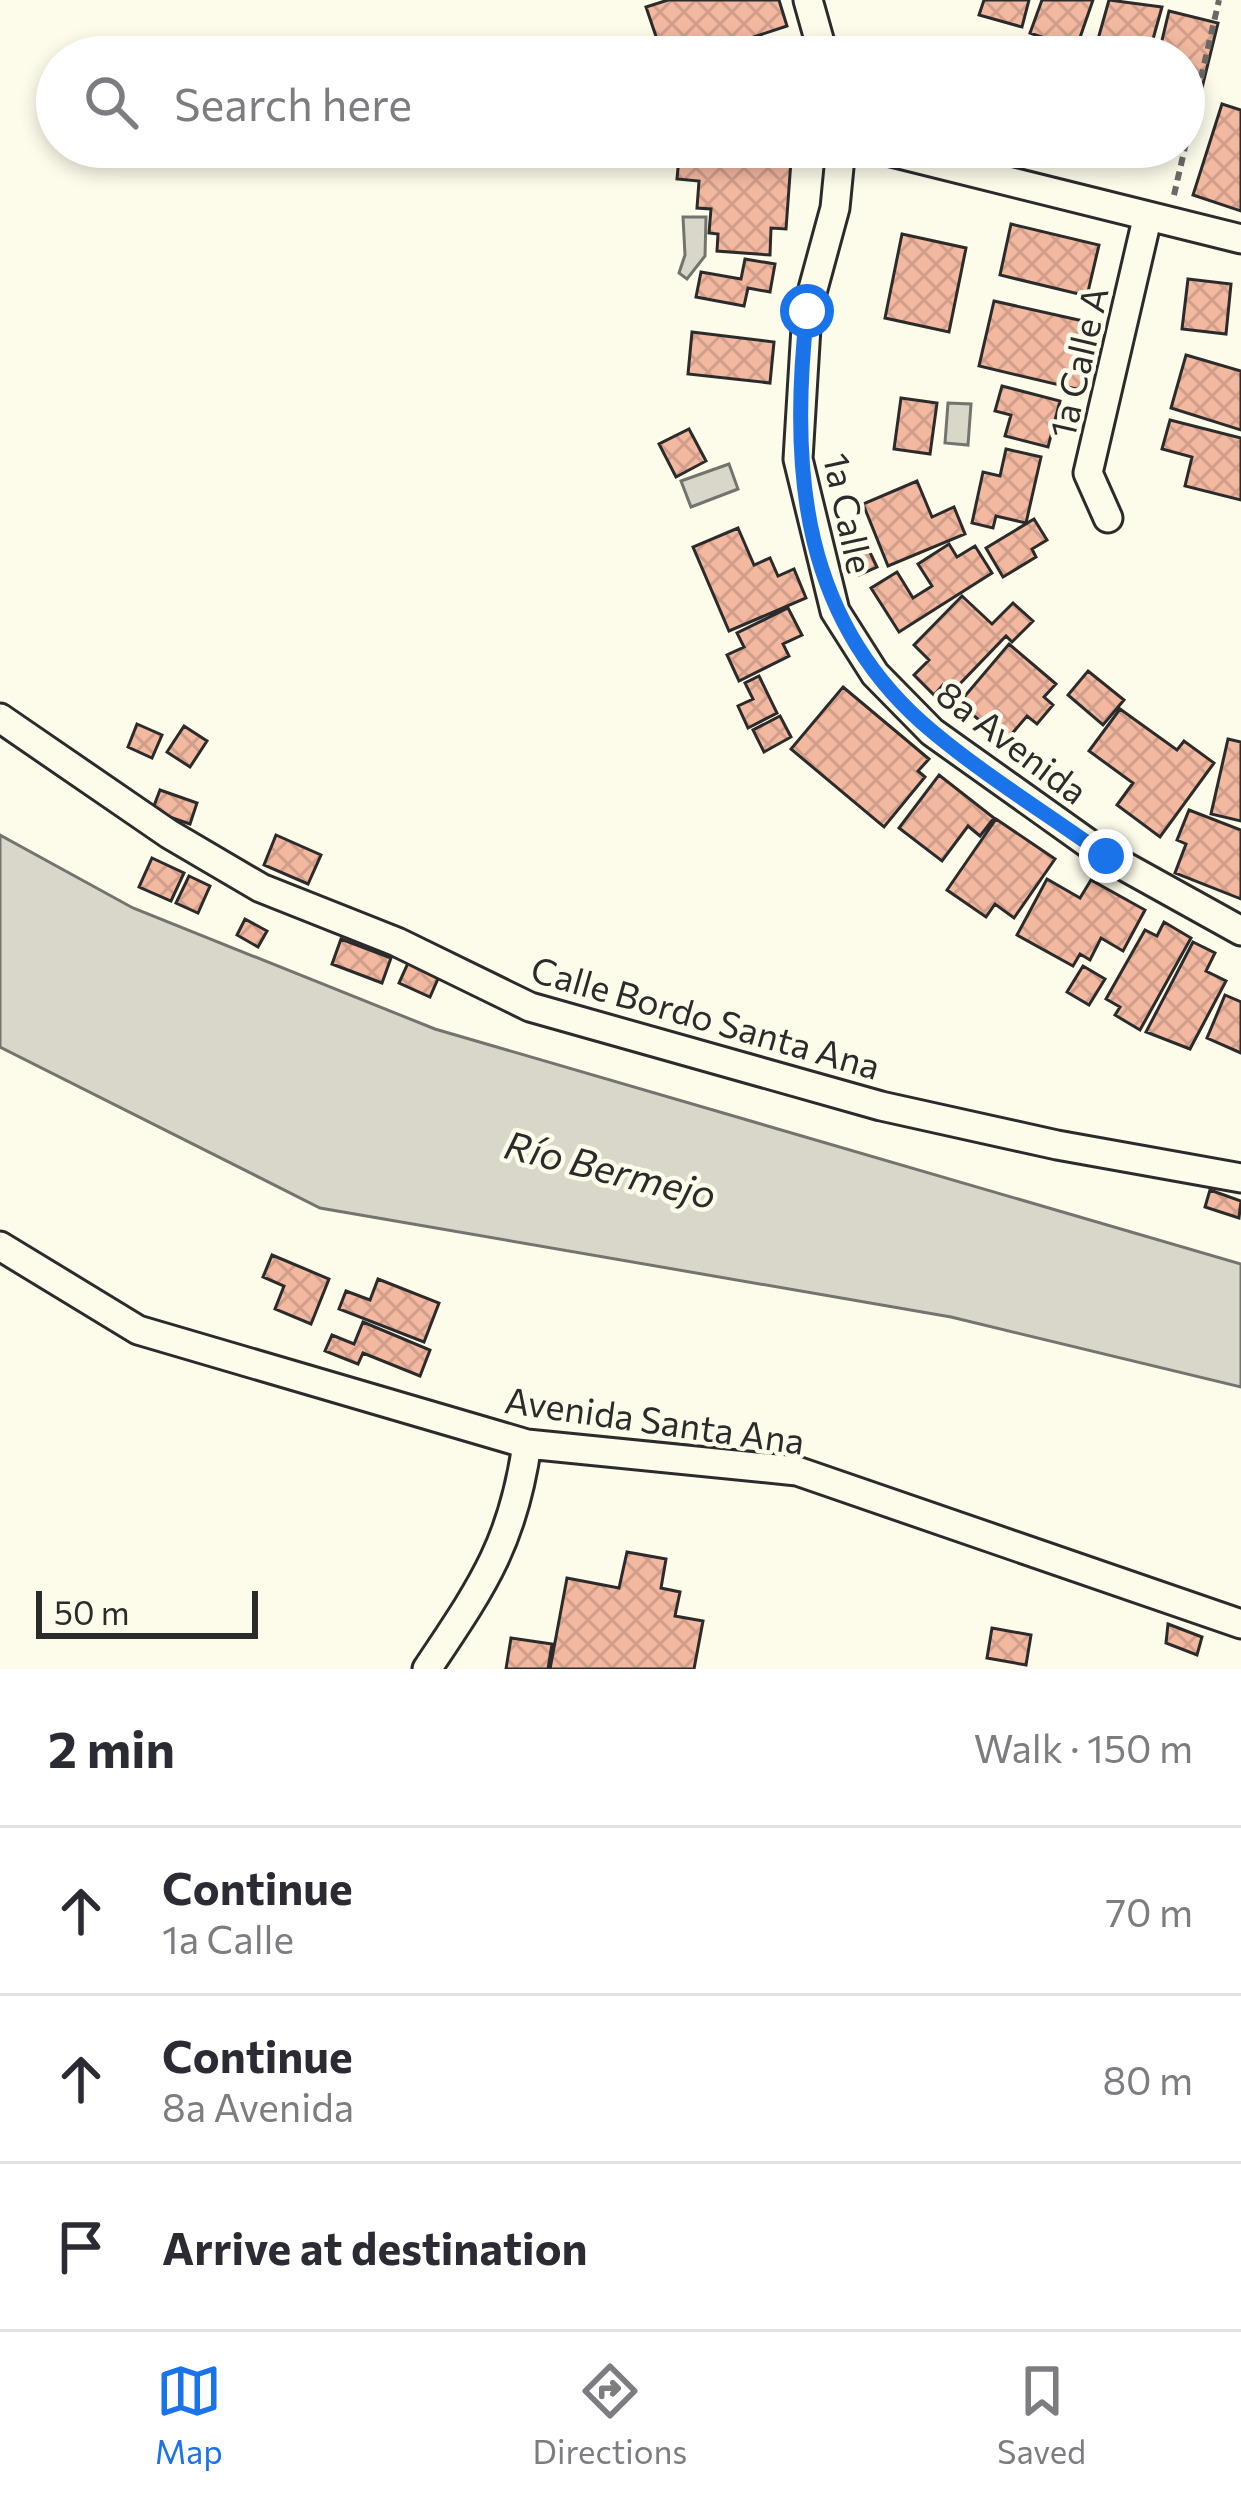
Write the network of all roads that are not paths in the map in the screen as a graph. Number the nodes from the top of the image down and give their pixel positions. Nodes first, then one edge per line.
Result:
1 (808, 0) edge
2 (818, 36) edge
3 (839, 168) edge
4 (952, 168) edge
5 (1157, 221) junction
6 (1241, 239) edge
7 (1108, 518) dead end
8 (836, 611) joint
9 (0, 718) edge
10 (1241, 931) edge
11 (1241, 1178) edge
12 (0, 1246) edge
13 (527, 1444) junction
14 (1241, 1624) edge
15 (427, 1669) edge

1 - 2 street
3 - 8 street, 1a Calle
4 - 5 street
5 - 6 street
5 - 7 street, 1a Calle A
8 - 10 street, 8a Avenida
9 - 11 street, Calle Bordo Santa Ana
12 - 13 street, Avenida Santa Ana
13 - 14 street, Avenida Santa Ana
13 - 15 street

